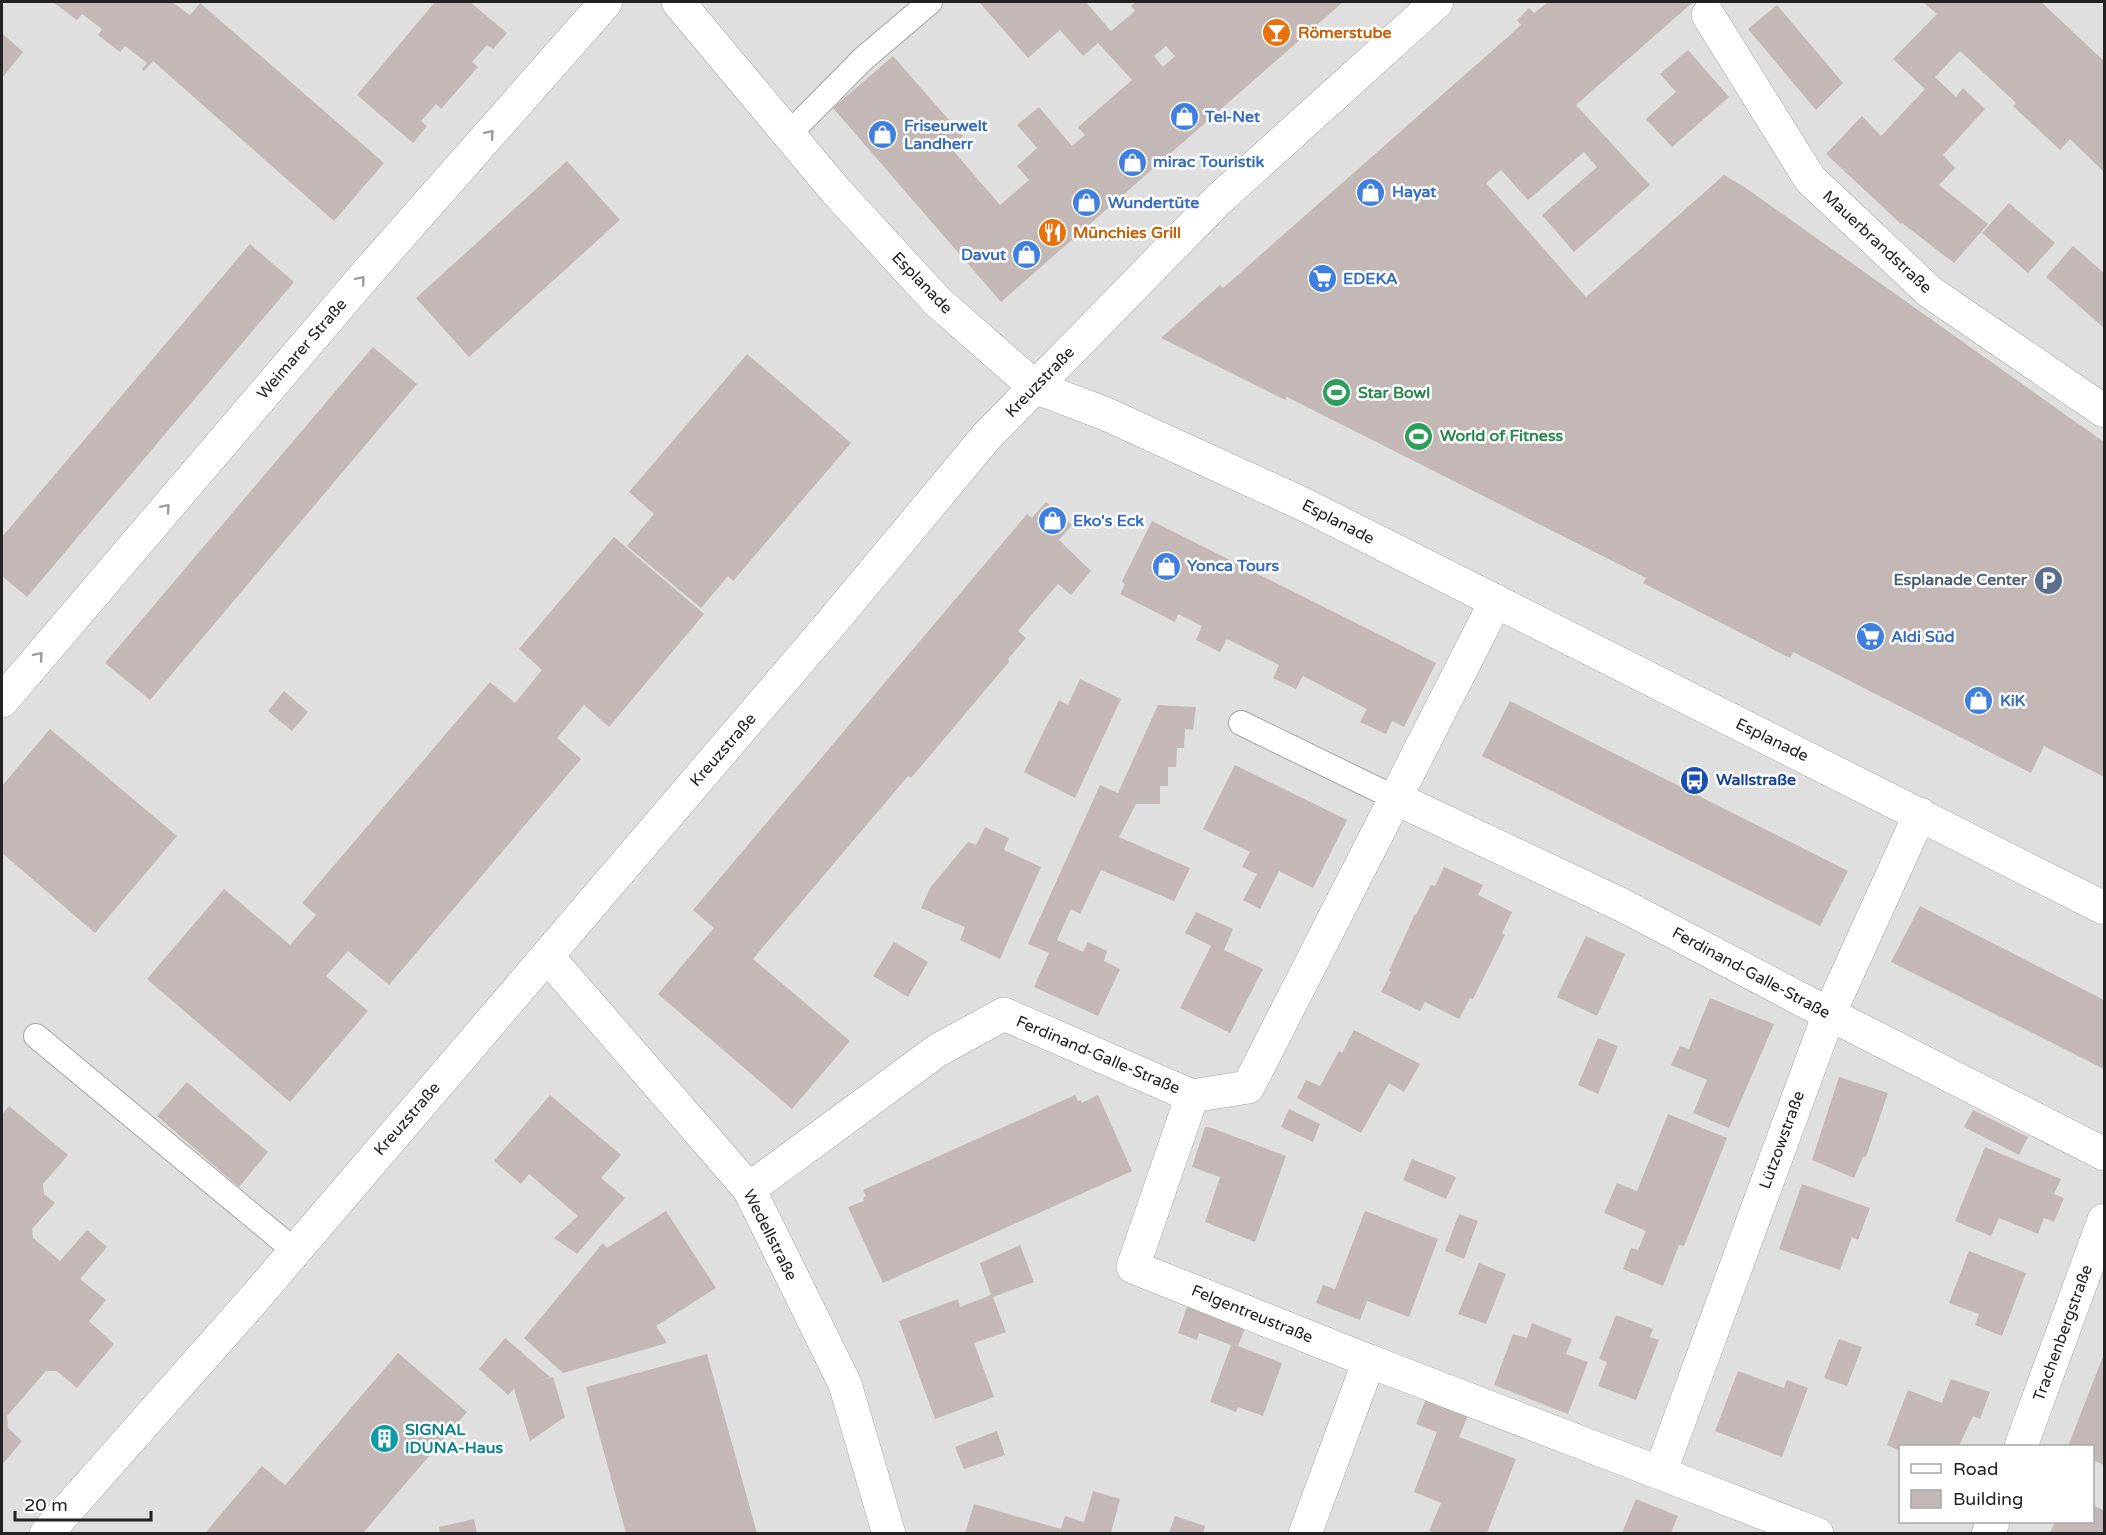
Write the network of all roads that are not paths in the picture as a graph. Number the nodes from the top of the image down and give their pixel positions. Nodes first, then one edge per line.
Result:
1 (606, 2) edge
2 (678, 2) edge
3 (930, 2) edge
4 (1437, 2) edge
5 (1708, 15) dead end
6 (788, 135) junction
7 (1035, 387) junction
8 (2104, 411) edge
9 (1496, 602) junction
10 (2, 701) edge
11 (1241, 723) dead end
12 (1395, 798) junction
13 (1920, 814) junction
14 (2104, 908) edge
15 (547, 956) junction
16 (1829, 1014) junction
17 (36, 1036) dead end
18 (1192, 1096) junction
19 (2104, 1154) edge
20 (749, 1189) junction
21 (2104, 1220) edge
22 (295, 1251) junction
23 (1369, 1360) junction
24 (2020, 1445) edge
25 (1660, 1473) junction
26 (46, 1533) edge
27 (888, 1533) edge
28 (1305, 1533) edge
29 (1817, 1533) edge

10 -> 1 street, Weimarer Straße
2 - 6 street, Esplanade
3 - 6 lane
4 - 7 street, Kreuzstraße
5 - 8 street, Mauerbrandstraße
6 - 7 street, Esplanade
7 - 9 street, Esplanade
7 - 15 street, Kreuzstraße
9 - 12 street, Ferdinand-Galle-Straße
9 - 13 street, Esplanade
11 - 12 lane
12 - 16 street, Ferdinand-Galle-Straße
12 - 18 street, Ferdinand-Galle-Straße
13 - 14 street, Esplanade
13 - 16 street, Lützowstraße
15 - 20 street, Wedellstraße
15 - 22 street, Kreuzstraße
16 - 19 street, Ferdinand-Galle-Straße
16 - 25 street, Lützowstraße
17 - 22 lane
18 - 20 street, Ferdinand-Galle-Straße
18 - 23 street, Felgentreustraße
20 - 27 street, Wedellstraße
21 - 24 street, Trachenbergstraße
22 - 26 street, Kreuzstraße
23 - 25 street
23 - 28 street
25 - 29 street

